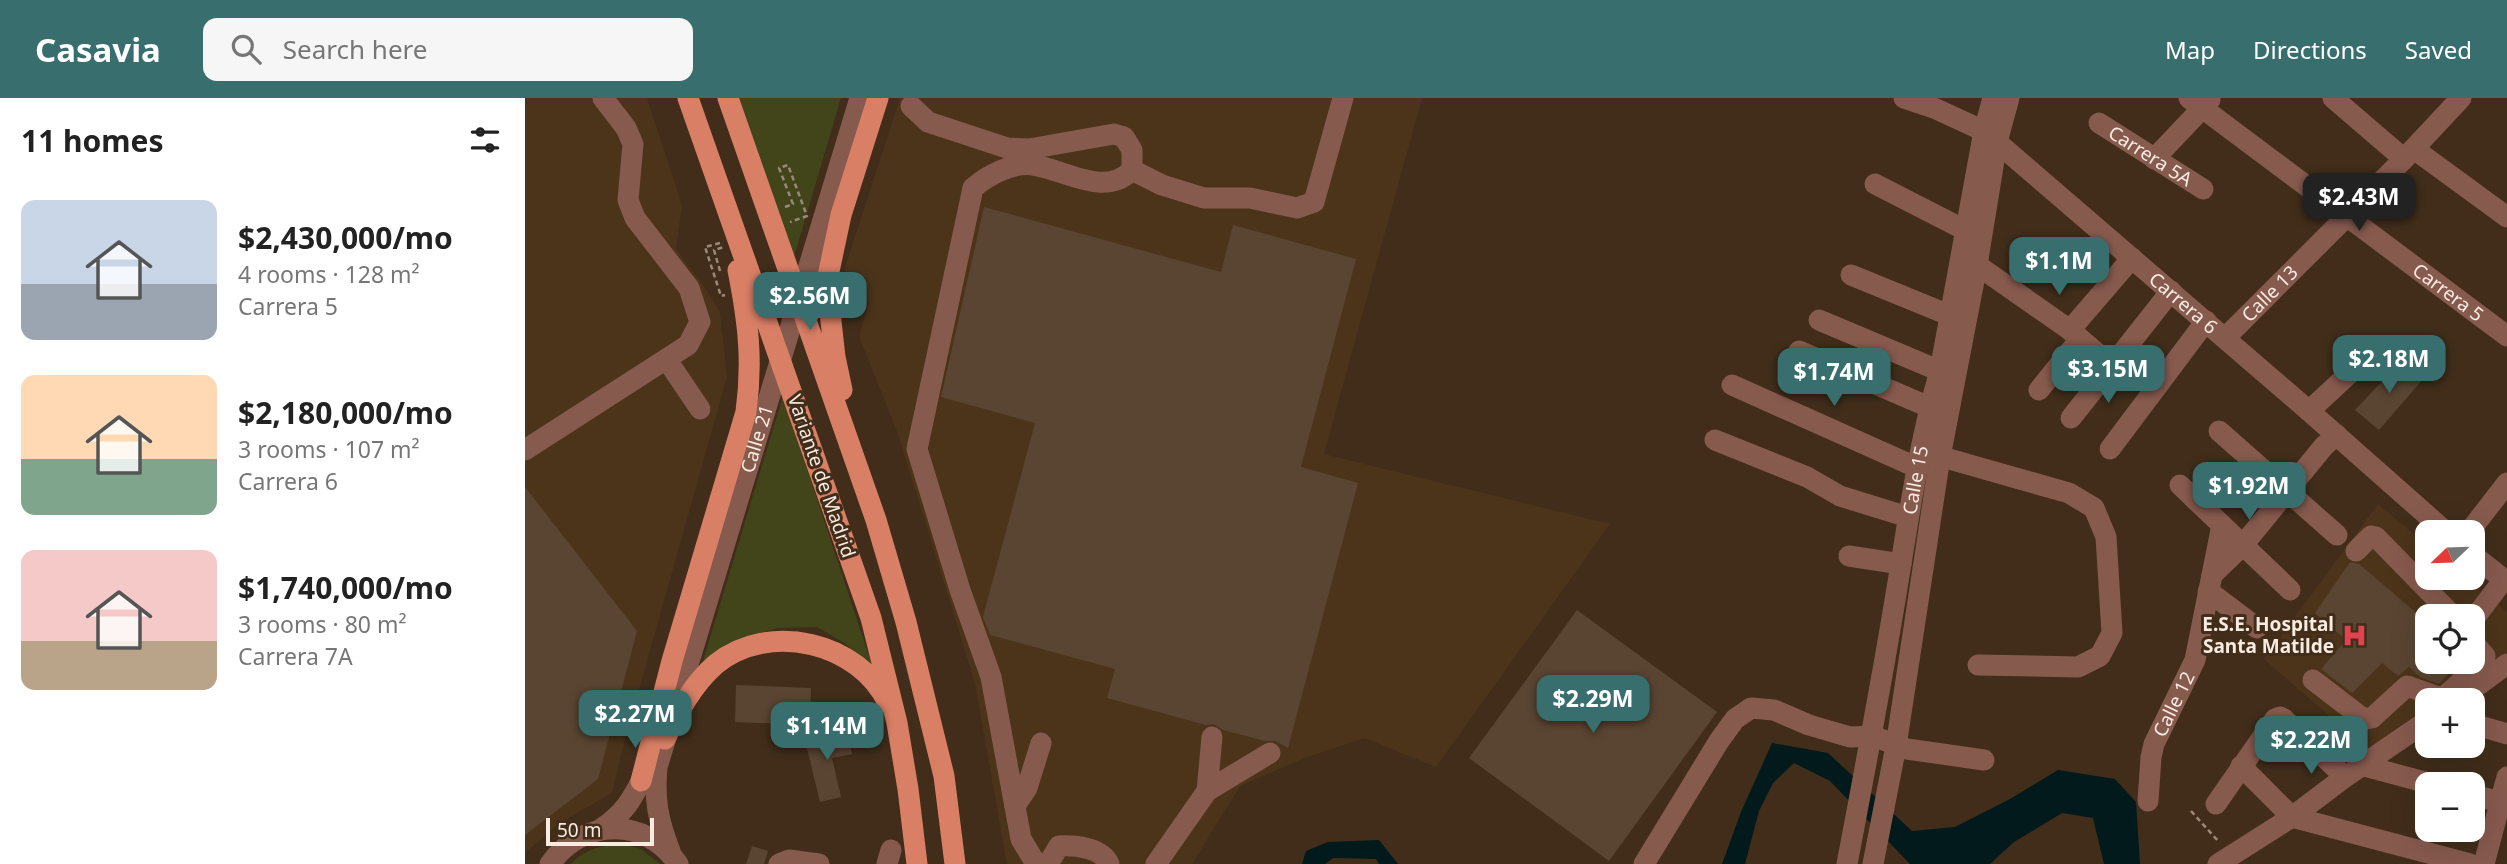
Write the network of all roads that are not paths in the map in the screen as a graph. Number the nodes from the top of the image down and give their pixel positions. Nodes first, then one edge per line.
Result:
1 (603, 98) edge
2 (688, 98) edge
3 (728, 98) edge
4 (860, 98) edge
5 (878, 98) edge
6 (1342, 98) edge
7 (1904, 98) edge
8 (1993, 98) edge
9 (2009, 98) edge
10 (2333, 98) edge
11 (2458, 99) edge
12 (2201, 102) edge
13 (911, 106) dead end
14 (2099, 123) dead end
15 (1990, 137) junction
16 (2409, 154) junction
17 (1030, 156) junction
18 (2154, 159) junction
19 (715, 169) junction
20 (1132, 170) junction
21 (1875, 184) dead end
22 (2203, 189) dead end
23 (2347, 216) junction
24 (2507, 217) edge
25 (1965, 230) junction
26 (2132, 258) junction
27 (1977, 265) junction
28 (1851, 275) dead end
29 (2171, 291) junction
30 (1949, 315) junction
31 (1819, 320) dead end
32 (2206, 321) junction
33 (2075, 335) junction
34 (2507, 336) edge
35 (2225, 338) junction
36 (1799, 351) dead end
37 (2366, 358) dead end
38 (667, 360) junction
39 (2112, 366) junction
40 (1940, 371) junction
41 (1732, 385) dead end
42 (2039, 390) dead end
43 (1930, 407) junction
44 (700, 409) dead end
45 (2309, 411) junction
46 (2071, 418) dead end
47 (2219, 431) dead end
48 (2337, 435) junction
49 (1715, 440) dead end
50 (2110, 449) dead end
51 (525, 450) edge
52 (1927, 459) junction
53 (2507, 483) edge
54 (2180, 485) dead end
55 (2287, 491) junction
56 (1908, 517) junction
57 (876, 520) junction
58 (2433, 520) edge
59 (2478, 520) edge
60 (2222, 525) junction
61 (2337, 535) dead end
62 (2243, 545) junction
63 (1870, 546) dead end
64 (2356, 551) dead end
65 (1849, 556) dead end
66 (1902, 560) junction
67 (2485, 565) edge
68 (2415, 571) edge
69 (2505, 581) edge
70 (2210, 583) junction
71 (2290, 590) dead end
72 (2433, 590) edge
73 (2444, 604) edge
74 (2485, 605) edge
75 (2257, 628) dead end
76 (2507, 664) edge
77 (1978, 665) dead end
78 (2470, 674) edge
79 (2313, 680) dead end
80 (2474, 688) edge
81 (897, 723) junction
82 (2485, 728) edge
83 (2415, 729) edge
84 (2507, 734) edge
85 (1873, 736) junction
86 (1212, 737) dead end
87 (665, 739) junction
88 (1041, 743) dead end
89 (1896, 746) junction
90 (1270, 753) dead end
91 (1984, 760) dead end
92 (2241, 766) junction
93 (2353, 771) junction
94 (2507, 777) edge
95 (641, 781) junction
96 (2415, 781) edge
97 (1207, 791) junction
98 (2485, 798) edge
99 (2148, 801) dead end
100 (2500, 802) junction
101 (2216, 804) dead end
102 (1015, 806) junction
103 (2292, 817) junction
104 (601, 829) junction
105 (1874, 856) edge
106 (2405, 856) edge
107 (674, 858) edge
108 (2225, 859) edge
109 (550, 864) edge
110 (779, 864) edge
111 (819, 864) edge
112 (917, 864) edge
113 (955, 864) edge
114 (1036, 864) edge
115 (1048, 864) edge
116 (1109, 864) edge
117 (1156, 864) edge
118 (1644, 864) edge
119 (1847, 864) edge
120 (2470, 864) edge
121 (2484, 864) edge

1 - 38 street
2 - 19 main road, Variante de Madrid
3 - 57 main road, Variante de Madrid
4 - 87 street, Calle 21
5 - 57 main road
6 - 20 street
7 - 15 street, Carrera 6
8 - 15 street, Calle 15
9 - 15 street, Calle 15
10 - 16 street
11 - 16 street, Calle 13
12 - 18 street
12 - 23 street, Carrera 5
13 - 17 street
14 - 18 street, Carrera 5A
15 - 25 street, Calle 15
15 - 26 street, Carrera 6
15 - 27 street, Calle 15
16 - 23 street, Calle 13
16 - 24 street
17 - 20 street
17 - 20 street
17 - 102 street
18 - 22 street, Carrera 5A
19 - 81 main road, Variante de Madrid
19 - 95 main road
21 - 25 street
23 - 34 street, Carrera 5
23 - 35 street, Calle 13
25 - 30 street, Calle 15
26 - 29 street, Carrera 6
26 - 33 street
27 - 33 street
27 - 52 street, Calle 15
28 - 30 street
29 - 32 street, Carrera 6
29 - 39 street
30 - 40 street, Calle 15
31 - 40 street
32 - 35 street, Carrera 6
32 - 50 street
33 - 39 street
33 - 42 street
35 - 45 street, Carrera 6
36 - 43 street
37 - 45 street
38 - 44 street
38 - 51 street
39 - 46 street
40 - 43 street, Calle 15
41 - 52 street
43 - 52 street, Calle 15
45 - 48 street, Carrera 6
47 - 55 street
48 - 55 street
48 - 58 street, Carrera 6
49 - 56 street
52 - 56 street, Calle 15
52 - 77 street
52 - 89 street, Calle 15
53 - 59 street
54 - 60 street
55 - 61 street
55 - 62 street
56 - 66 street, Calle 15
57 - 113 main road, Variante de Madrid
60 - 62 street
60 - 70 street, Calle 12
62 - 70 street
62 - 71 street
63 - 66 street
64 - 68 street
65 - 66 street
66 - 85 street, Calle 15
67 - 69 street
69 - 74 street
70 - 75 street
70 - 99 street, Calle 12
72 - 73 street
76 - 80 street
78 - 79 street
81 - 87 main road
81 - 112 main road, Variante de Madrid
82 - 84 street
83 - 93 street
85 - 89 street
85 - 118 street
85 - 119 street, Calle 15
86 - 97 street
87 - 95 street, Calle 21
87 - 107 street, Calle 21
88 - 102 street
89 - 91 street
89 - 105 street, Calle 15
90 - 97 street
92 - 93 street
92 - 101 street
92 - 103 street
93 - 96 street
93 - 103 street
94 - 100 street
95 - 104 street, Calle 21
97 - 117 street
98 - 100 street
100 - 121 street
102 - 114 street
103 - 106 street
103 - 108 street
104 - 107 street
104 - 109 street
106 - 120 street
110 - 111 street
115 - 116 street

